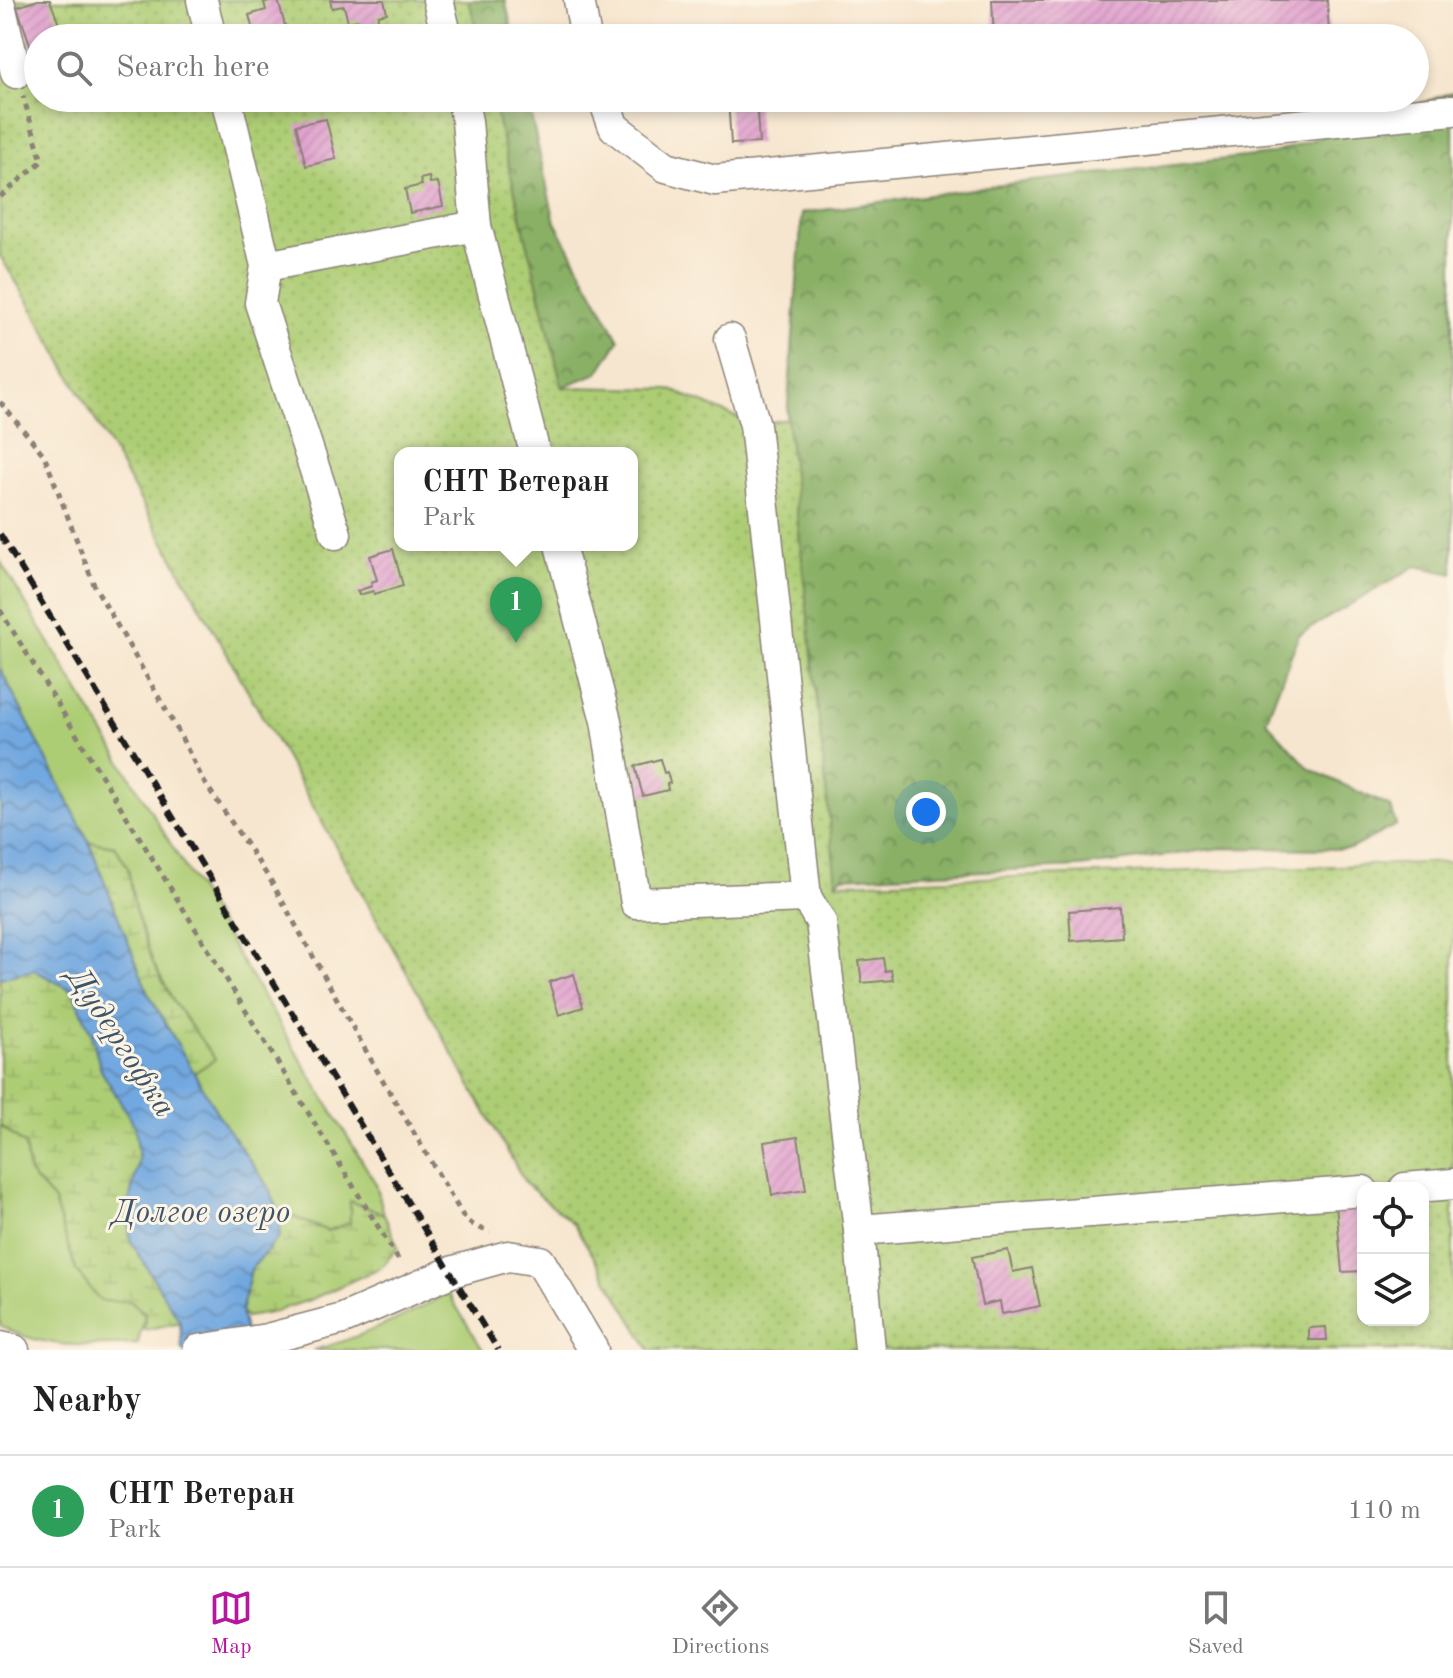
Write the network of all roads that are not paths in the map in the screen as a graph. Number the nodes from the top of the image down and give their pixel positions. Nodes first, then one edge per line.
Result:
1 (202, 0) edge
2 (438, 0) edge
3 (579, 0) edge
4 (0, 5) edge
5 (208, 24) edge
6 (444, 24) edge
7 (583, 24) edge
8 (16, 73) road end
9 (1453, 110) edge
10 (229, 112) edge
11 (465, 112) edge
12 (608, 112) edge
13 (476, 226) junction
14 (266, 266) junction
15 (730, 339) dead end
16 (533, 447) edge
17 (336, 534) dead end
18 (562, 551) edge
19 (806, 897) junction
20 (1453, 1184) edge
21 (1429, 1186) edge
22 (1357, 1191) edge
23 (859, 1230) junction
24 (0, 1347) edge
25 (14, 1350) edge
26 (198, 1350) edge
27 (593, 1350) edge
28 (870, 1350) edge

1 - 5 street
2 - 6 street
3 - 7 street
4 - 8 street
9 - 12 street
10 - 14 street
11 - 13 street
13 - 14 street
13 - 16 street
14 - 17 street
15 - 19 street
18 - 19 street
19 - 23 street
20 - 21 street
22 - 23 street
23 - 28 street
24 - 25 street
26 - 27 street

